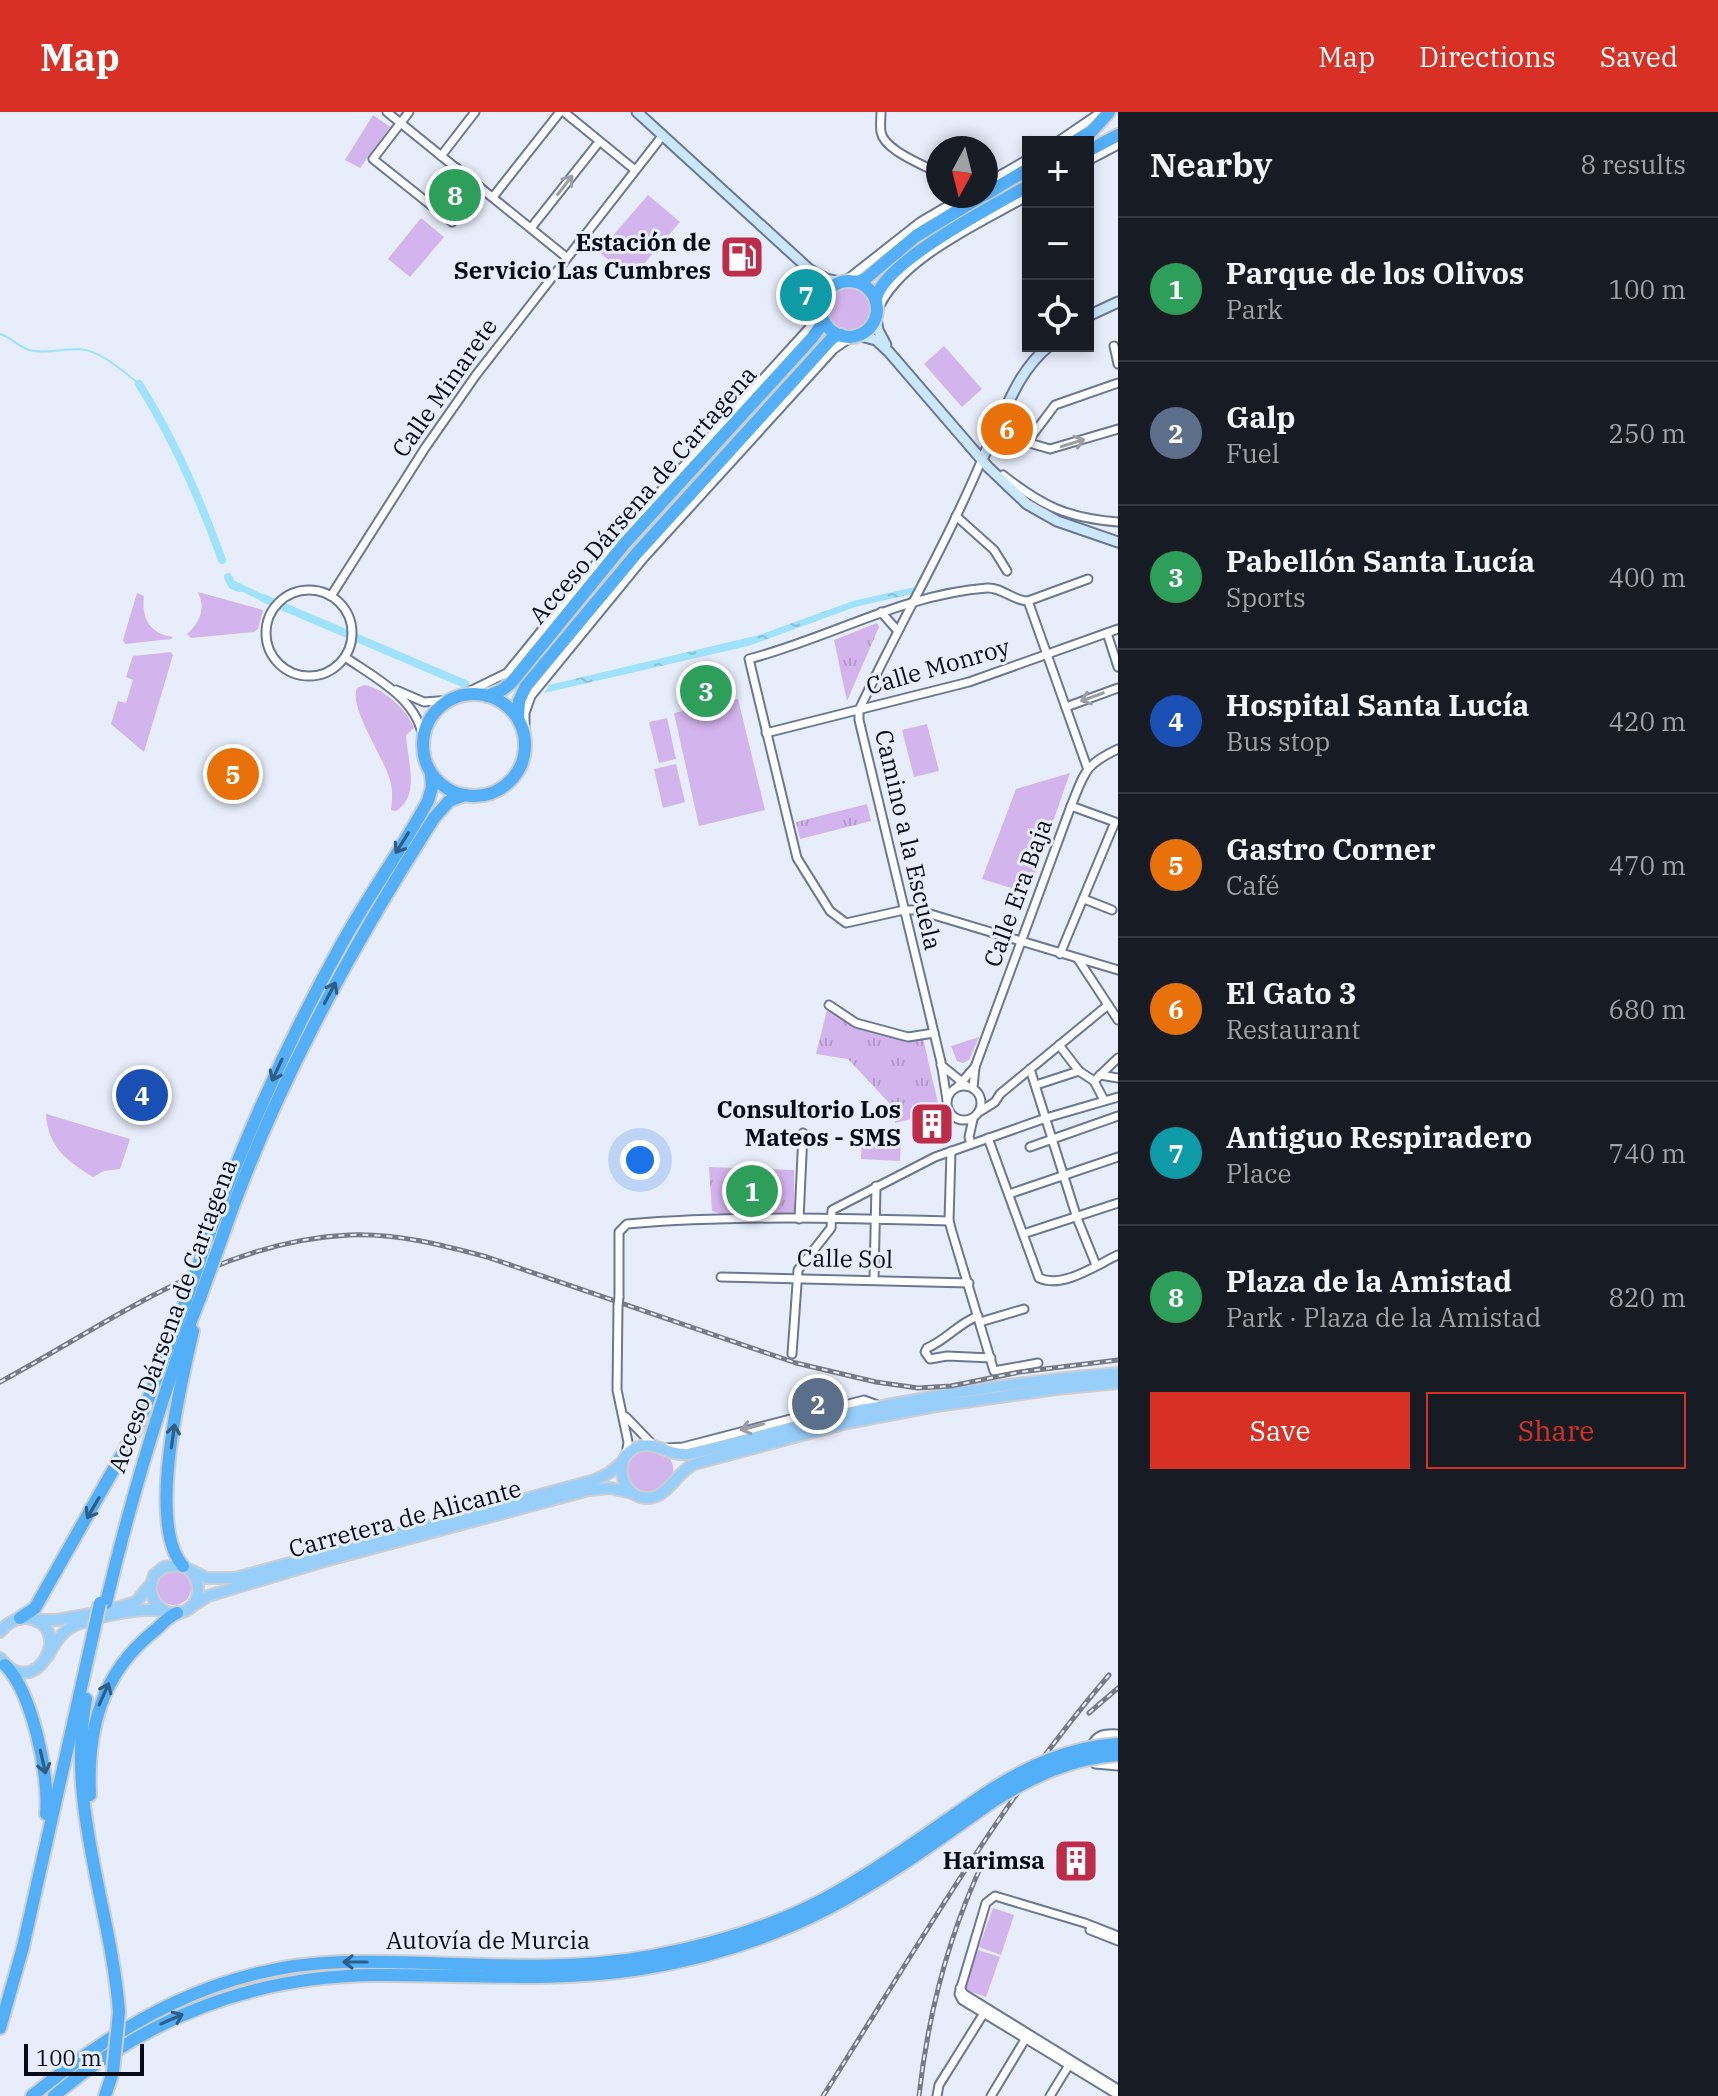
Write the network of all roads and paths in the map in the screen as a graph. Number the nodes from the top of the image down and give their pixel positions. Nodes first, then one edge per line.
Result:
1 (387, 112) edge
2 (409, 112) edge
3 (475, 112) edge
4 (562, 112) edge
5 (637, 112) edge
6 (881, 112) edge
7 (1101, 112) edge
8 (1109, 112) edge
9 (401, 123) junction
10 (663, 135) junction
11 (1118, 135) edge
12 (1066, 136) edge
13 (1084, 136) edge
14 (599, 142) junction
15 (1118, 145) edge
16 (1094, 148) edge
17 (441, 156) junction
18 (1094, 158) edge
19 (1022, 162) edge
20 (926, 166) edge
21 (457, 168) junction
22 (635, 170) junction
23 (1022, 173) edge
24 (998, 176) edge
25 (480, 187) junction
26 (998, 187) edge
27 (1022, 190) edge
28 (493, 197) junction
29 (1022, 200) edge
30 (429, 203) junction
31 (944, 208) edge
32 (962, 208) edge
33 (531, 228) junction
34 (566, 257) junction
35 (810, 270) junction
36 (848, 282) junction
37 (1118, 302) edge
38 (822, 307) junction
39 (876, 310) junction
40 (1094, 313) edge
41 (850, 336) junction
42 (1114, 346) dead end
43 (889, 352) junction
44 (1043, 352) edge
45 (1118, 364) edge
46 (1118, 383) edge
47 (1118, 429) edge
48 (995, 433) junction
49 (1028, 441) junction
50 (982, 459) junction
51 (1000, 478) junction
52 (956, 516) junction
53 (1118, 522) edge
54 (1118, 542) edge
55 (1007, 571) dead end
56 (1088, 579) dead end
57 (331, 596) junction
58 (1028, 601) junction
59 (914, 603) junction
60 (881, 612) junction
61 (1118, 629) edge
62 (897, 630) junction
63 (1107, 633) junction
64 (1046, 653) junction
65 (345, 657) junction
66 (1118, 667) edge
67 (384, 684) junction
68 (1118, 688) edge
69 (487, 696) junction
70 (456, 697) junction
71 (1066, 707) junction
72 (859, 710) junction
73 (518, 719) junction
74 (766, 733) junction
75 (525, 734) junction
76 (423, 740) junction
77 (1118, 749) edge
78 (1087, 767) junction
79 (431, 773) junction
80 (465, 795) junction
81 (1071, 806) junction
82 (1084, 899) junction
83 (904, 910) junction
84 (1112, 910) dead end
85 (1021, 942) junction
86 (1060, 954) junction
87 (1078, 959) junction
88 (1118, 970) edge
89 (829, 1005) dead end
90 (1108, 1005) junction
91 (1118, 1020) edge
92 (934, 1033) junction
93 (1059, 1045) junction
94 (1118, 1058) edge
95 (941, 1065) junction
96 (975, 1067) junction
97 (1030, 1069) junction
98 (1079, 1071) junction
99 (1097, 1078) junction
100 (1118, 1078) edge
101 (1036, 1085) junction
102 (967, 1088) junction
103 (998, 1096) junction
104 (1118, 1097) edge
105 (947, 1100) junction
106 (1104, 1100) junction
107 (976, 1116) junction
108 (1118, 1116) edge
109 (1046, 1118) junction
110 (958, 1120) junction
111 (803, 1133) dead end
112 (988, 1138) junction
113 (1053, 1138) junction
114 (970, 1140) junction
115 (1030, 1147) dead end
116 (951, 1151) junction
117 (1118, 1157) edge
118 (1064, 1175) junction
119 (876, 1186) junction
120 (1009, 1194) junction
121 (1118, 1203) edge
122 (831, 1218) junction
123 (876, 1218) junction
124 (1077, 1218) junction
125 (799, 1219) junction
126 (949, 1221) junction
127 (1023, 1234) junction
128 (1118, 1255) edge
129 (1096, 1265) junction
130 (721, 1277) dead end
131 (797, 1278) junction
132 (874, 1280) junction
133 (969, 1283) junction
134 (194, 1297) junction
135 (1024, 1309) dead end
136 (979, 1319) junction
137 (173, 1336) junction
138 (792, 1354) dead end
139 (991, 1358) junction
140 (1038, 1363) dead end
141 (1118, 1373) edge
142 (1118, 1383) edge
143 (935, 1401) junction
144 (624, 1415) junction
145 (658, 1447) junction
146 (624, 1459) junction
147 (671, 1484) junction
148 (636, 1495) junction
149 (188, 1569) junction
150 (152, 1580) junction
151 (103, 1603) junction
152 (178, 1611) junction
153 (25, 1618) junction
154 (97, 1629) junction
155 (0, 1630) edge
156 (48, 1656) junction
157 (2, 1661) edge
158 (1118, 1734) edge
159 (1118, 1744) edge
160 (1118, 1755) edge
161 (1118, 1766) edge
162 (29, 1920) junction
163 (108, 1937) junction
164 (1118, 1939) edge
165 (433, 1970) junction
166 (960, 1988) junction
167 (984, 2013) junction
168 (0, 2028) edge
169 (1026, 2038) junction
170 (1069, 2065) junction
171 (1114, 2093) edge
172 (32, 2096) edge
173 (54, 2096) edge
174 (105, 2096) edge
175 (937, 2096) edge
176 (991, 2096) edge
177 (1050, 2096) edge

1 - 9 street
2 - 9 street
3 - 17 street
4 - 14 street
4 - 28 street
5 - 10 street
6 - 20 street
7 - 12 street
8 - 13 highway
9 - 17 street
9 - 30 street
10 - 22 street, Calle Minarete
10 - 35 street
11 - 16 highway
14 - 22 street
33 -> 14 street
15 - 18 street
17 - 21 street
19 - 24 street
21 - 25 street
21 - 30 street
22 - 34 street, Calle Minarete
23 - 26 highway
25 - 28 street
25 - 30 street
27 - 39 highway
28 - 33 street
29 - 39 street
31 - 36 street
32 - 36 highway
33 - 34 street
34 - 57 street, Calle Minarete
35 - 36 street
35 - 38 street
36 - 38 highway
36 - 39 highway
37 - 40 street
38 - 41 highway
38 - 69 highway, Acceso Dársena de Cartagena
38 - 70 street
39 - 41 highway
39 - 43 street
41 - 43 street
41 - 73 highway, Acceso Dársena de Cartagena
41 - 75 street
42 - 45 street
43 - 50 street
44 - 48 street
46 - 49 street
49 -> 47 street
48 - 49 street
48 - 50 street
50 - 51 street
50 - 52 street, Camino a la Escuela
51 - 53 street
51 - 54 street
52 - 55 street
52 - 59 street, Camino a la Escuela
56 - 58 street
57 - 65 street
57 - 65 street
58 - 59 street
58 - 64 street
59 - 60 street
59 - 62 street, Camino a la Escuela
60 - 62 street
60 - 74 street
61 - 63 street, Calle Monroy
62 - 72 street, Camino a la Escuela
63 - 64 street, Calle Monroy
63 - 66 street
64 - 71 street
64 - 72 street, Calle Monroy
65 - 67 street
67 - 70 street
67 - 76 street
68 -> 71 street
69 - 70 highway
69 - 73 highway
70 - 76 highway
71 - 78 street
72 - 74 street, Calle Monroy
72 - 83 street, Camino a la Escuela
73 - 75 highway
74 - 83 street
75 - 80 highway
76 - 79 highway
77 - 78 street
78 - 81 street, Calle Era Baja
79 - 80 highway
79 -> 134 highway, Acceso Dársena de Cartagena, bridge
134 -> 80 highway, Acceso Dársena de Cartagena, bridge
81 - 82 street
81 - 85 street, Calle Era Baja
82 - 84 street
82 - 86 street
83 - 85 street
83 - 92 street, Camino a la Escuela
85 - 86 street
85 - 96 street, Calle Era Baja
86 - 87 street
87 - 88 street
87 - 90 street
89 - 92 street
90 - 91 street
90 - 93 street
92 - 95 street, Camino a la Escuela
93 - 97 street
93 - 98 street
94 - 99 street
95 - 102 street
95 - 105 street, Camino a la Escuela
96 - 102 street, Calle Era Baja
96 - 102 street, Calle Era Baja
97 - 101 street
97 - 103 street
98 - 99 street
98 - 101 street
99 - 100 street
99 - 106 street
101 - 109 street
102 - 103 street
102 - 105 street
102 - 107 street
103 - 107 street
104 - 106 street
105 - 110 street
106 - 109 street
107 - 110 street
107 - 114 street
108 - 113 street
109 - 112 street
109 - 113 street
110 - 114 street
111 - 125 street
112 - 114 street
112 - 120 street
113 - 115 street
113 - 118 street
114 - 116 street
116 - 119 street
116 - 126 street
117 - 118 street
118 - 120 street
118 - 124 street
119 - 122 street
119 - 123 street
120 - 127 street
121 - 124 street
122 - 123 street
122 - 125 street
122 - 131 street
123 - 126 street
123 - 132 street
124 - 127 street
124 - 129 street
125 - 144 street, bridge
126 - 133 street
127 - 129 street
128 - 129 street
130 - 131 street, Calle Sol
131 - 132 street, Calle Sol
131 - 138 street
132 - 133 street, Calle Sol
133 - 136 street
134 - 137 highway
149 -> 134 highway
134 - 151 highway, Acceso Dársena de Cartagena
135 - 136 street
136 - 139 street
136 - 139 street
137 - 151 highway, Acceso Dársena de Cartagena
137 -> 153 highway
139 - 140 street
141 - 143 main road
142 - 143 main road
143 -> 145 main road
143 - 147 main road
144 - 145 street
144 - 146 street
145 - 146 main road
145 - 147 main road
146 - 148 main road
146 - 149 main road, Carretera de Alicante
147 - 148 main road
148 - 152 main road, Carretera de Alicante
149 - 150 main road
149 - 152 main road
150 - 152 main road
150 - 153 main road
151 - 154 highway, Acceso Dársena de Cartagena
152 - 156 main road, Carretera de Alicante
163 -> 152 highway
153 - 155 main road
153 - 156 main road
154 - 162 highway, Acceso Dársena de Cartagena
154 - 163 highway, Acceso Dársena de Cartagena
156 - 157 main road
157 -> 162 highway
158 - 161 street
159 - 165 highway, Autovía de Murcia, bridge
160 - 165 highway, Autovía de Murcia, bridge
162 - 168 highway, Acceso Dársena de Cartagena
163 - 174 highway, Acceso Dársena de Cartagena, bridge
164 - 166 street
165 -> 172 highway, Autovía de Murcia
173 -> 165 highway, Autovía de Murcia
166 - 167 street
166 - 171 street
167 - 169 street
167 - 175 street
169 - 170 street
169 - 176 street
170 - 171 street
170 - 177 street

